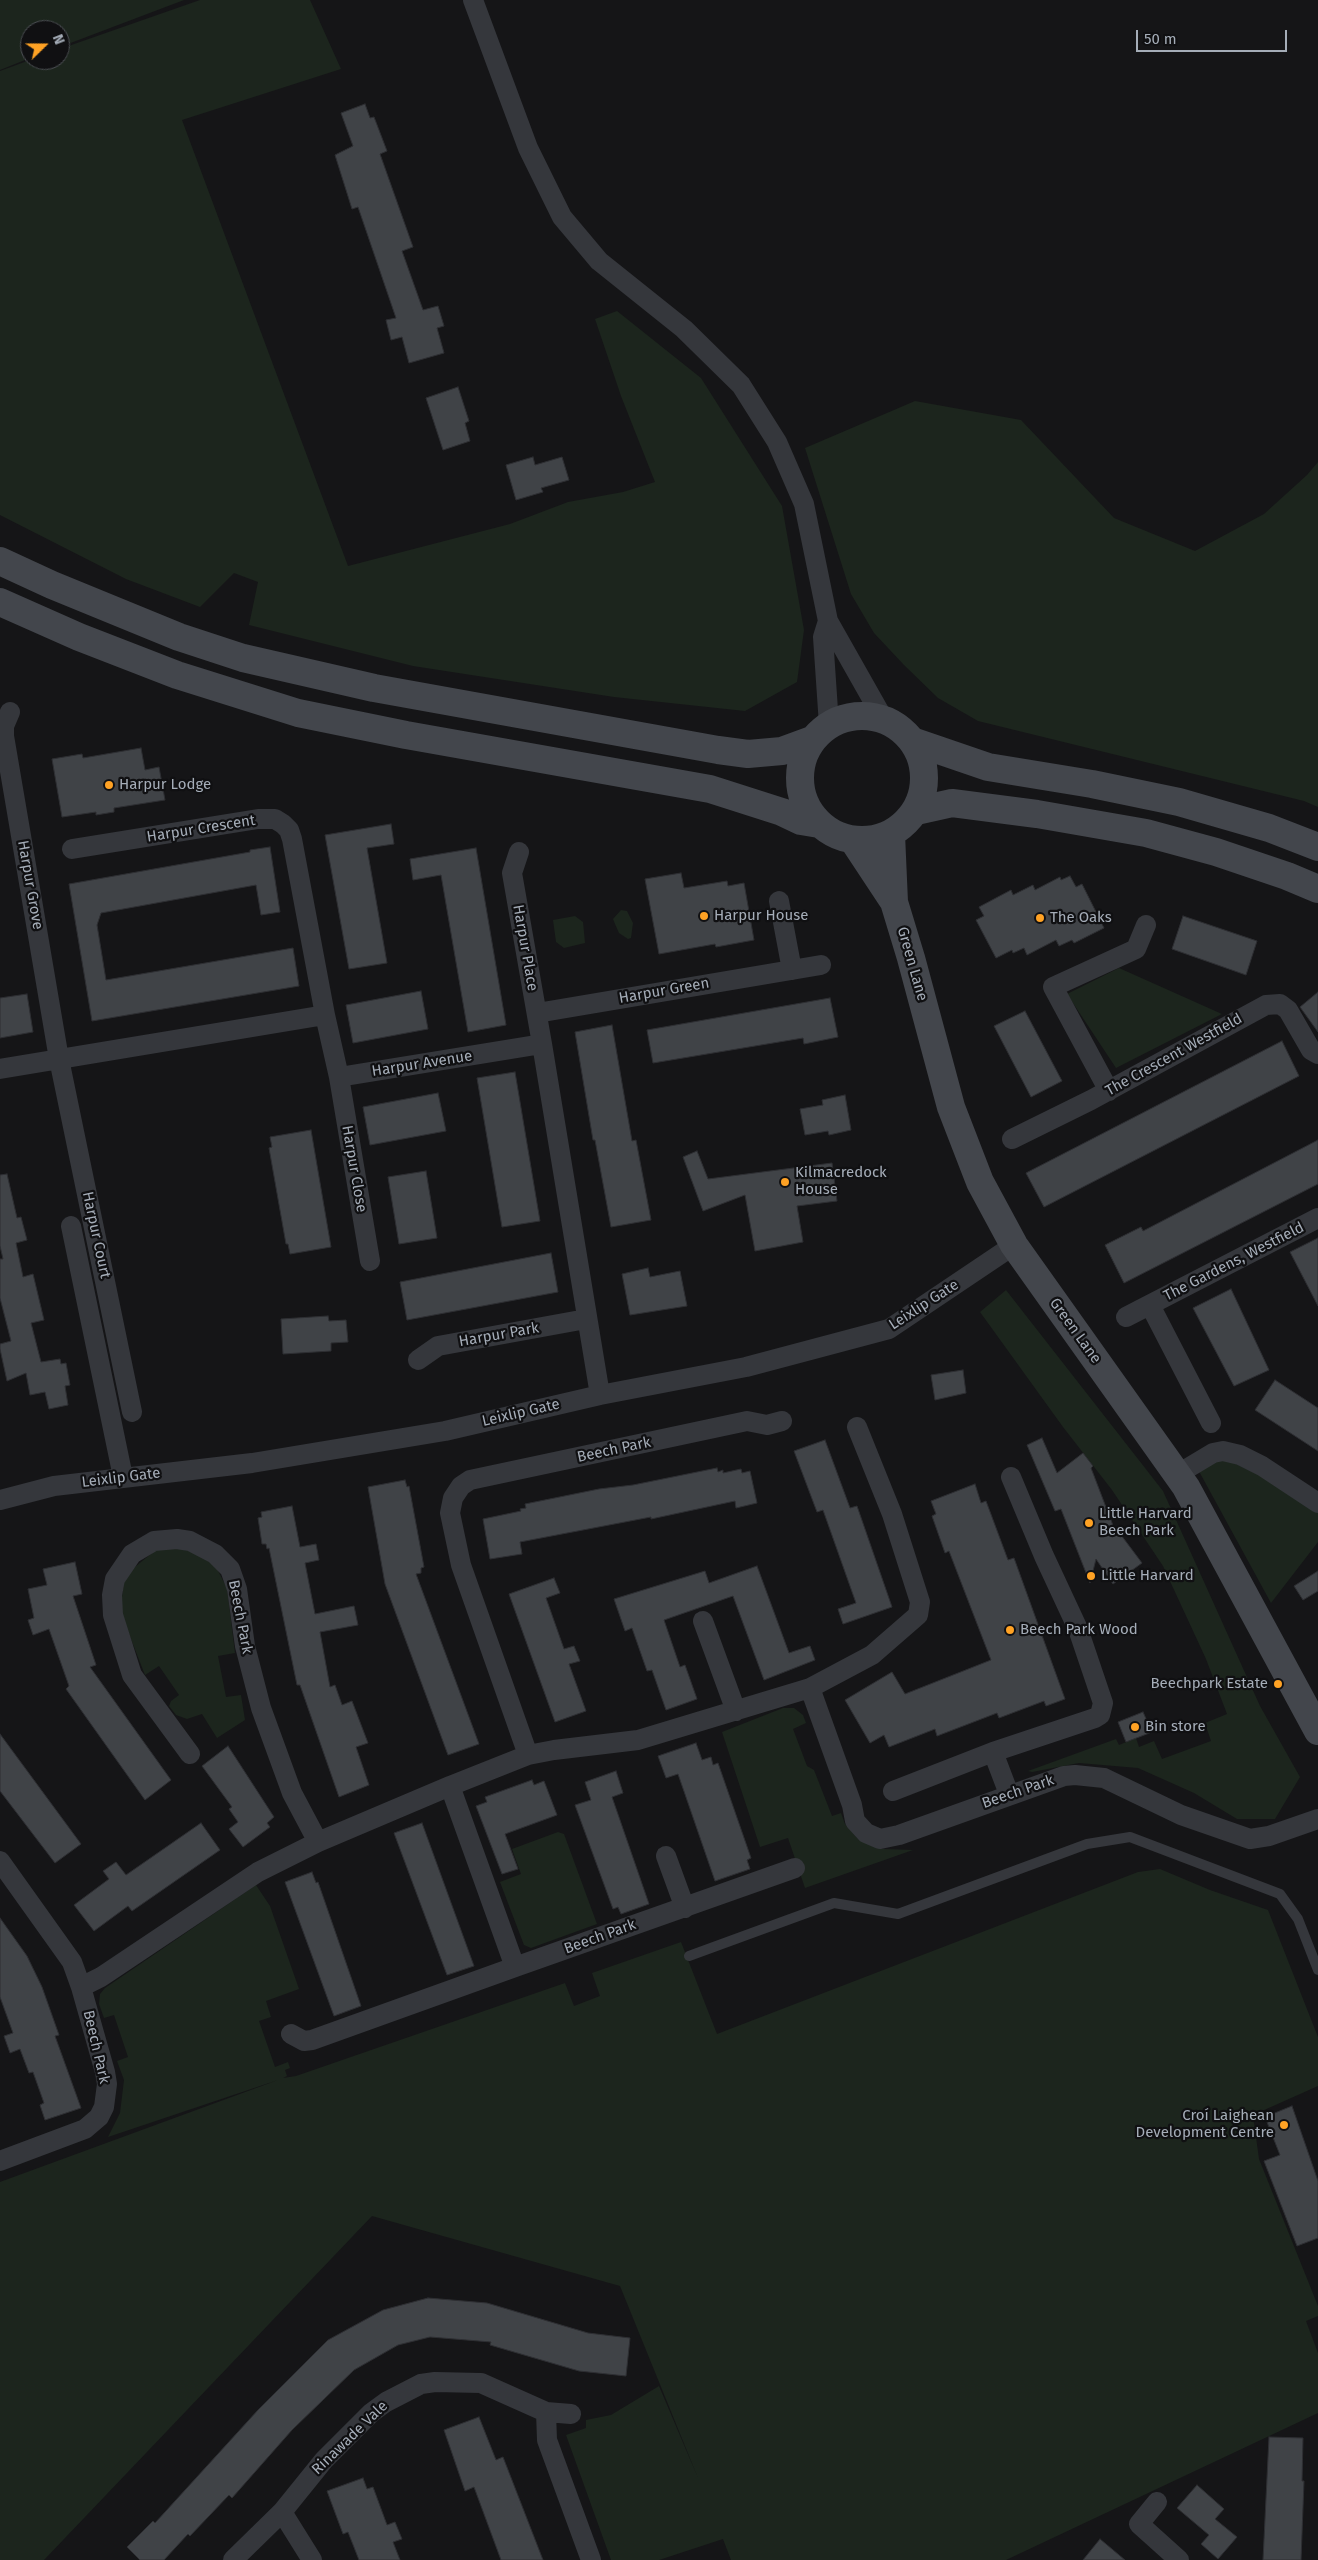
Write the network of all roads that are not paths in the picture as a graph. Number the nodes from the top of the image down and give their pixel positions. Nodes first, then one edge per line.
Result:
1 (473, 0) edge
2 (0, 560) edge
3 (0, 602) edge
4 (828, 621) junction
5 (10, 712) dead end
6 (884, 720) junction
7 (820, 732) junction
8 (912, 741) junction
9 (916, 810) junction
10 (819, 824) junction
11 (891, 834) junction
12 (853, 840) junction
13 (1318, 847) edge
14 (72, 849) dead end
15 (519, 852) dead end
16 (1318, 889) edge
17 (779, 901) dead end
18 (894, 902) junction
19 (1146, 925) dead end
20 (821, 965) dead end
21 (792, 970) junction
22 (537, 1013) junction
23 (324, 1015) junction
24 (542, 1044) junction
25 (1318, 1054) edge
26 (60, 1059) junction
27 (0, 1069) edge
28 (339, 1077) junction
29 (1109, 1091) junction
30 (1012, 1139) dead end
31 (1318, 1218) edge
32 (70, 1226) dead end
33 (1014, 1245) junction
34 (370, 1262) dead end
35 (1150, 1305) junction
36 (1126, 1317) dead end
37 (586, 1319) junction
38 (418, 1360) dead end
39 (600, 1395) junction
40 (132, 1412) dead end
41 (782, 1421) dead end
42 (1212, 1423) dead end
43 (857, 1428) dead end
44 (1178, 1474) junction
45 (123, 1477) junction
46 (1011, 1477) dead end
47 (0, 1500) edge
48 (1318, 1503) edge
49 (703, 1622) dead end
50 (810, 1688) junction
51 (736, 1711) junction
52 (1318, 1731) edge
53 (993, 1752) junction
54 (190, 1754) dead end
55 (528, 1755) junction
56 (450, 1786) junction
57 (893, 1790) dead end
58 (1009, 1794) junction
59 (1318, 1819) edge
60 (318, 1842) junction
61 (666, 1856) dead end
62 (0, 1861) edge
63 (795, 1868) dead end
64 (685, 1908) junction
65 (689, 1956) dead end
66 (515, 1967) junction
67 (1318, 1970) edge
68 (81, 1987) junction
69 (291, 2034) dead end
70 (0, 2161) edge
71 (546, 2412) junction
72 (571, 2414) dead end
73 (1156, 2502) dead end
74 (282, 2512) junction
75 (233, 2560) edge
76 (312, 2560) edge
77 (591, 2560) edge
78 (1179, 2560) edge

1 - 4 street
2 - 7 main road
3 - 10 main road
4 - 6 street
4 - 7 street
5 - 26 street, Harpur Grove
6 - 7 main road
6 - 8 main road
7 - 10 main road
8 - 9 main road
8 - 13 main road
9 - 11 main road
9 - 16 main road
10 - 12 main road
11 - 12 main road
11 - 18 main road, Green Lane
12 - 18 main road, Green Lane
14 - 23 street, Harpur Crescent
15 - 22 street, Harpur Place
17 - 21 street
18 - 33 main road, Green Lane
19 - 29 street
20 - 21 street, Harpur Green
21 - 22 street, Harpur Green
22 - 24 street, Harpur Place
23 - 26 street
23 - 28 street
24 - 28 street, Harpur Avenue
24 - 37 street
25 - 29 street, The Crescent Westfield
26 - 27 street
26 - 40 street, Harpur Court
28 - 34 street, Harpur Close
29 - 30 street, The Crescent Westfield
31 - 35 street, The Gardens, Westfield
32 - 45 street
33 - 39 street, Leixlip Gate
33 - 44 main road, Green Lane
35 - 36 street, The Gardens, Westfield
35 - 42 street, The Gardens, Westfield
37 - 38 street, Harpur Park
37 - 39 street
39 - 45 street, Leixlip Gate
41 - 55 street, Beech Park
43 - 50 street
44 - 48 street
44 - 52 main road, Green Lane
45 - 47 street, Leixlip Gate
46 - 53 street
49 - 51 street
50 - 51 street
50 - 58 street, Beech Park
51 - 55 street
53 - 57 street
53 - 58 street
54 - 60 street, Beech Park
55 - 56 street
56 - 60 street
56 - 66 street
58 - 59 street, Beech Park
60 - 68 street
61 - 64 street
62 - 68 street, Beech Park
63 - 64 street, Beech Park
64 - 66 street, Beech Park
65 - 67 lane
66 - 69 street, Beech Park
68 - 70 street, Beech Park
71 - 72 street, Rinawade Vale
71 - 74 street, Rinawade Vale
71 - 77 street
73 - 78 street
74 - 75 street, Rinawade Vale
74 - 76 street

